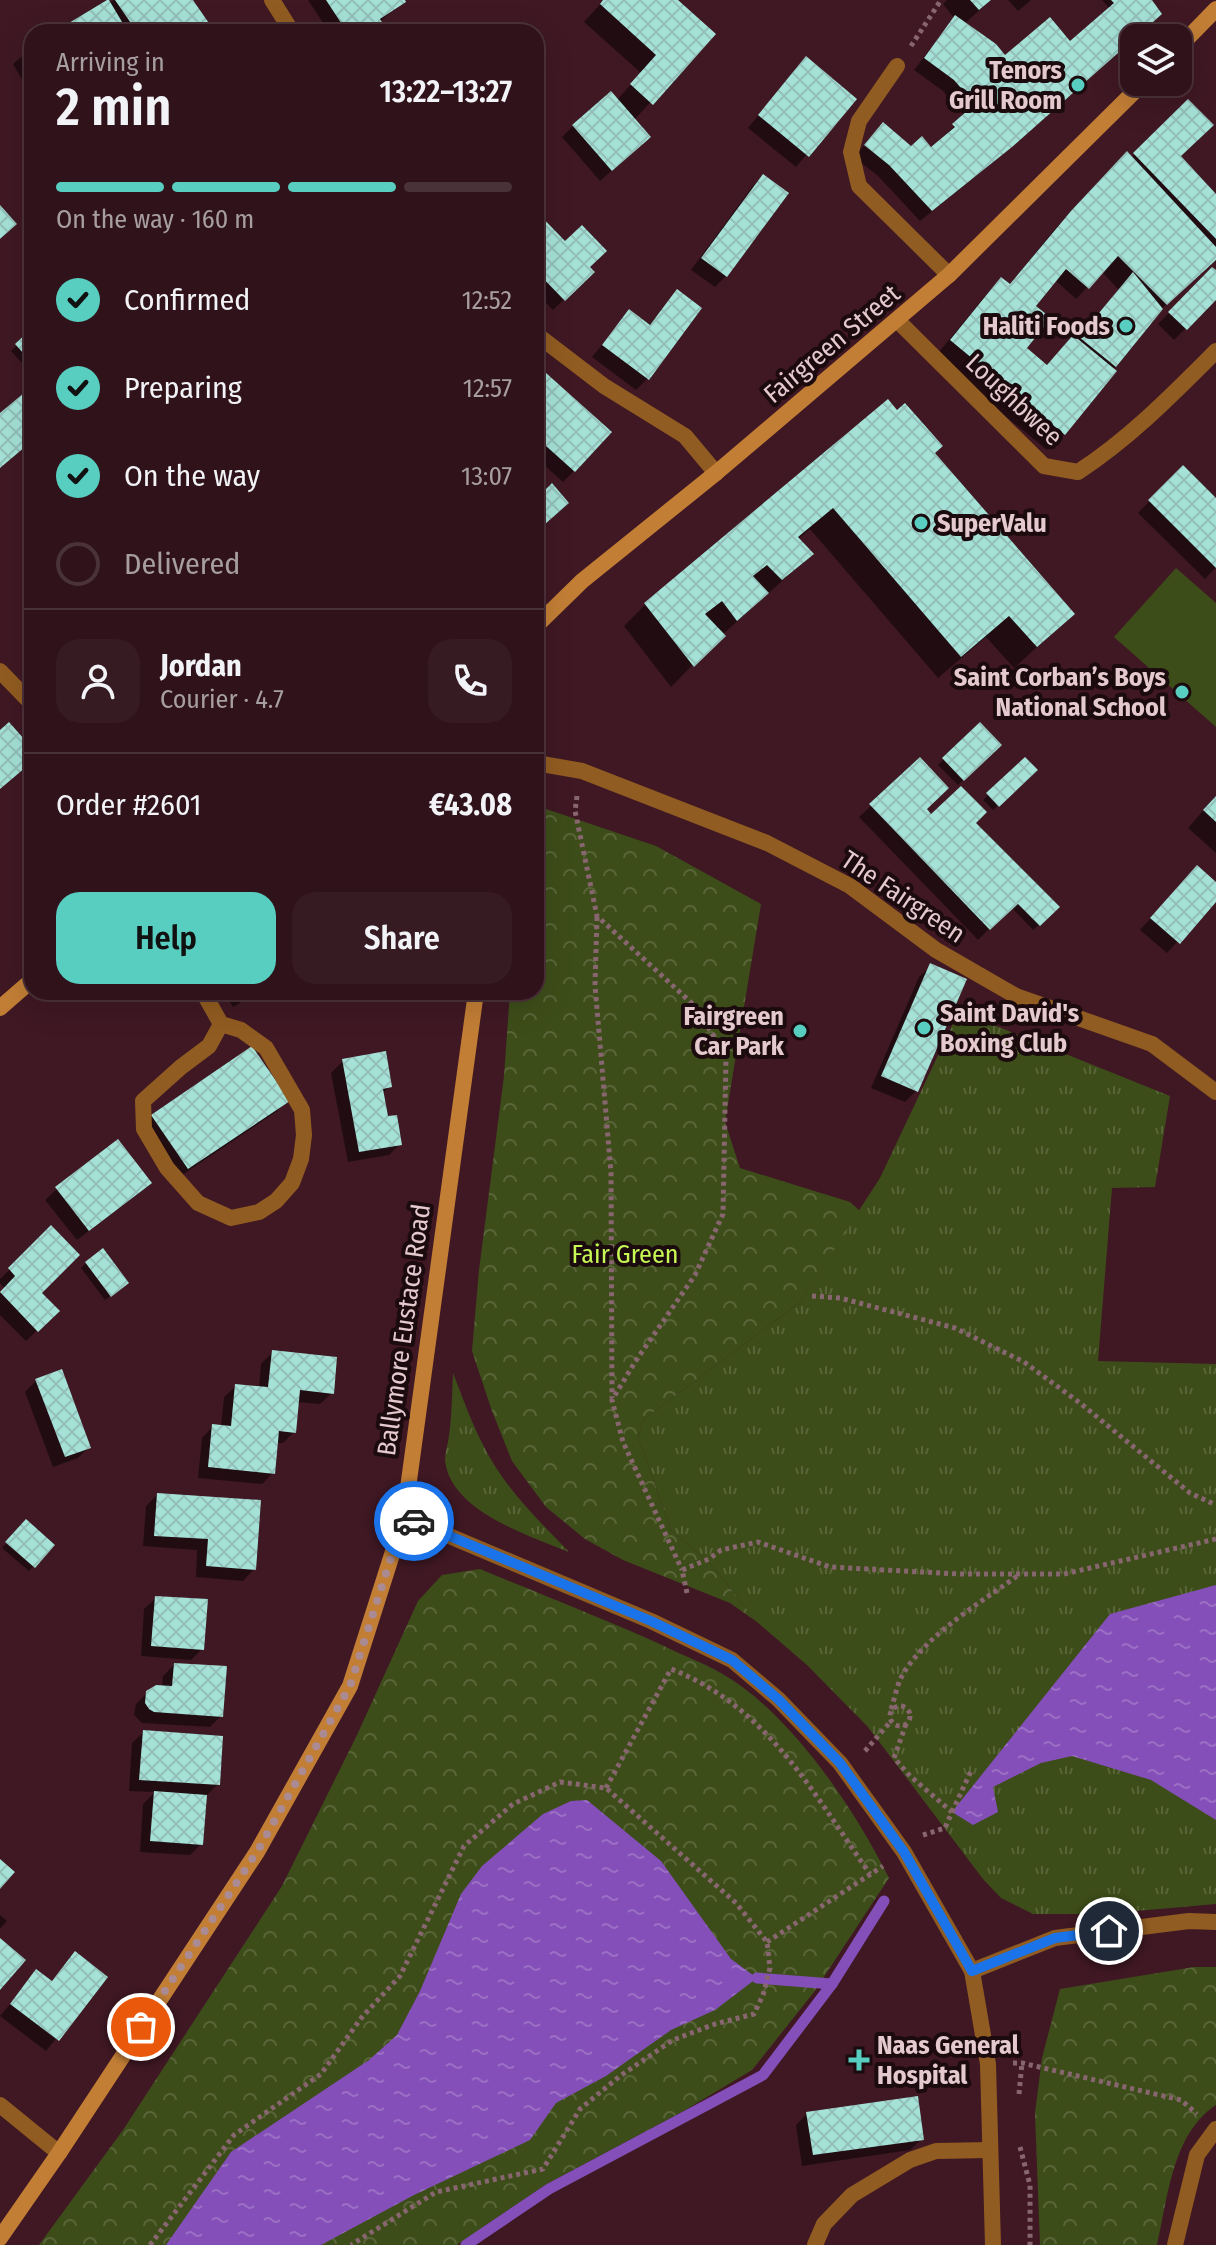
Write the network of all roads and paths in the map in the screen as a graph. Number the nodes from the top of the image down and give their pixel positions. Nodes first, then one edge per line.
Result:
1 (272, 0) edge
2 (941, 0) edge
3 (1208, 0) edge
4 (1216, 8) edge
5 (287, 24) edge
6 (1192, 33) edge
7 (897, 66) joint
8 (1130, 96) edge
9 (949, 275) junction
10 (897, 320) junction
11 (544, 340) edge
12 (1216, 351) edge
13 (716, 473) junction
14 (544, 618) edge
15 (0, 671) edge
16 (24, 696) edge
17 (544, 764) edge
18 (582, 771) junction
19 (597, 916) junction
20 (24, 987) edge
21 (208, 1000) edge
22 (475, 1000) edge
23 (0, 1008) edge
24 (221, 1024) junction
25 (1216, 1092) edge
26 (812, 1296) dead end
27 (612, 1400) junction
28 (1216, 1505) edge
29 (404, 1517) junction
30 (1216, 1539) edge
31 (682, 1570) junction
32 (1021, 1574) junction
33 (687, 1593) dead end
34 (891, 1709) junction
35 (891, 1721) junction
36 (906, 1724) junction
37 (971, 1771) dead end
38 (848, 1775) junction
39 (606, 1788) junction
40 (952, 1812) junction
41 (922, 1836) dead end
42 (904, 1852) junction
43 (870, 1874) junction
44 (1216, 1922) edge
45 (767, 1942) junction
46 (972, 1971) junction
47 (1022, 2063) junction
48 (988, 2064) junction
49 (0, 2105) edge
50 (1018, 2105) dead end
51 (1216, 2129) edge
52 (1016, 2134) dead end
53 (990, 2150) junction
54 (59, 2153) junction
55 (0, 2238) edge
56 (150, 2245) edge
57 (351, 2245) edge
58 (815, 2245) edge
59 (993, 2245) edge
60 (1030, 2245) edge
61 (1175, 2245) edge

1 - 5 street
2 - 7 path
3 - 4 main road
4 - 6 main road
7 - 9 street
8 - 9 main road, Fairgreen Street
9 - 10 main road, Fairgreen Street
10 - 12 street, Loughbwee
10 - 13 main road, Fairgreen Street
11 - 13 street
13 - 14 main road, Fairgreen Street
15 - 16 street
17 - 18 street, The Fairgreen
18 - 19 path
18 - 25 street, The Fairgreen
19 - 27 path
19 - 27 path
20 - 23 main road
21 - 24 street
22 - 29 main road, Ballymore Eustace Road
24 - 24 street
26 - 28 path
27 - 31 path
29 - 38 street
29 - 54 main road, Ballymore Eustace Road
30 - 32 path
31 - 32 path
31 - 33 path
32 - 34 path
34 - 35 path
34 - 36 path
35 - 36 path
35 - 38 path
36 - 40 path
37 - 40 path
38 - 42 street
39 - 43 path
39 - 45 path
39 - 56 path
40 - 41 path
42 - 43 path
42 - 46 street
43 - 45 path
44 - 46 street
45 - 57 path
46 - 48 street
47 - 48 path
47 - 50 path
47 - 51 path
48 - 53 street
49 - 54 street
51 - 61 street
52 - 60 path
53 - 58 street
53 - 59 street
54 - 55 main road, Ballymore Eustace Road

